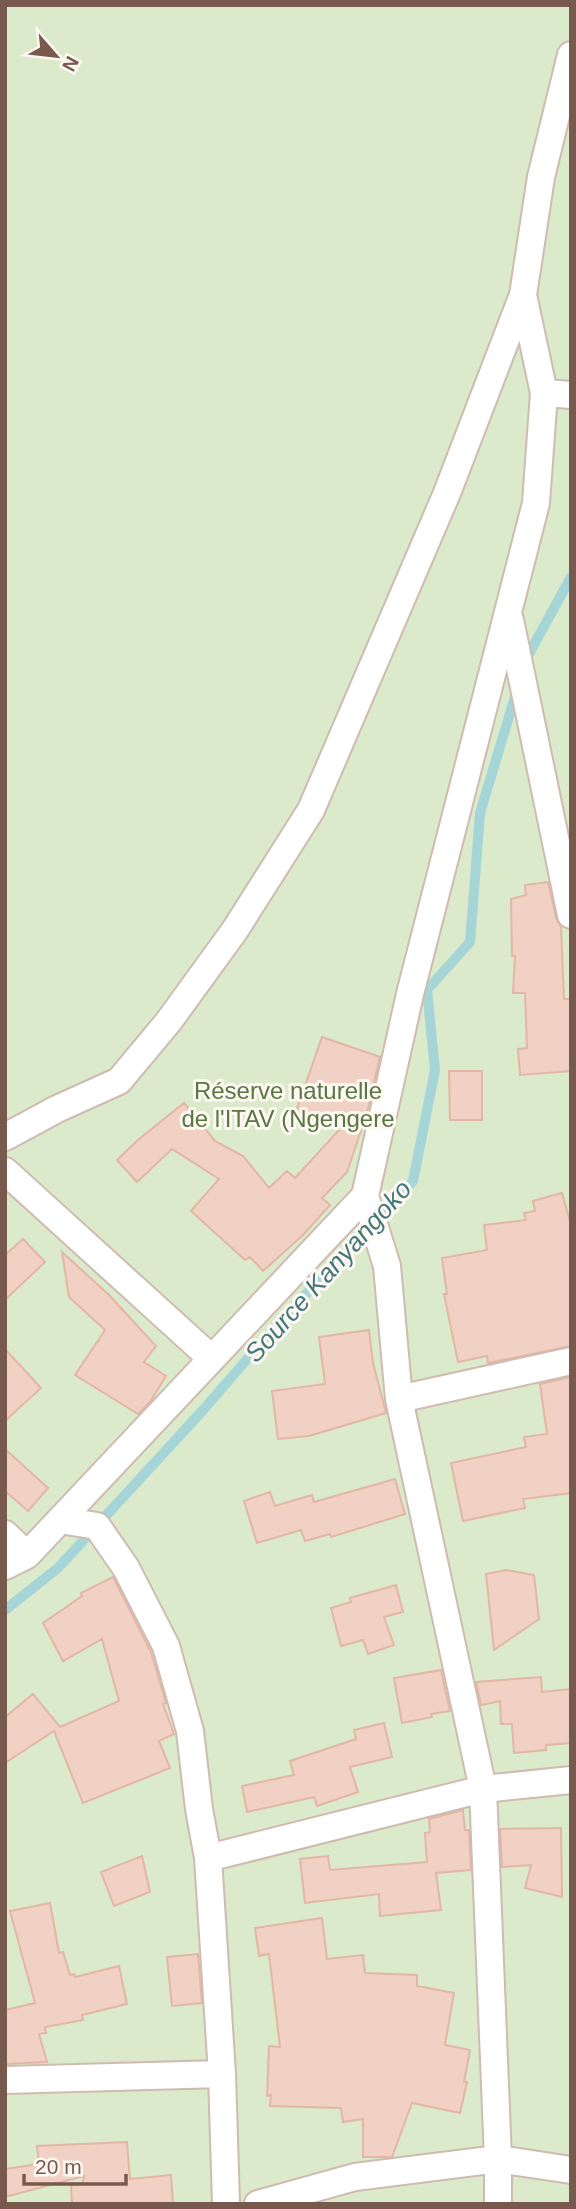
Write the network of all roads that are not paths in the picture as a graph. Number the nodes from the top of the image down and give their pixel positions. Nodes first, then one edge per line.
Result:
1 (571, 55) edge
2 (523, 295) junction
3 (544, 393) junction
4 (571, 395) edge
5 (509, 615) junction
6 (565, 865) edge
7 (571, 915) edge
8 (5, 1137) edge
9 (5, 1171) edge
10 (365, 1196) junction
11 (211, 1358) junction
12 (571, 1361) edge
13 (399, 1399) junction
14 (60, 1520) junction
15 (5, 1534) edge
16 (16, 1560) edge
17 (571, 1780) edge
18 (483, 1789) junction
19 (208, 1858) junction
20 (222, 2074) junction
21 (5, 2080) edge
22 (498, 2159) junction
23 (571, 2170) edge
24 (226, 2204) edge
25 (258, 2204) edge
26 (498, 2204) edge

1 - 2 street
2 - 3 street
2 - 8 street
3 - 4 street
3 - 5 street
5 - 6 street
5 - 10 street
6 - 7 street
9 - 11 street
10 - 11 street
10 - 13 street
11 - 14 street
12 - 13 street
13 - 18 street
14 - 16 street
14 - 19 street
15 - 16 street
17 - 18 street
18 - 19 street
18 - 22 street
19 - 20 street
20 - 21 street
20 - 24 street
22 - 23 street
22 - 25 street
22 - 26 street

